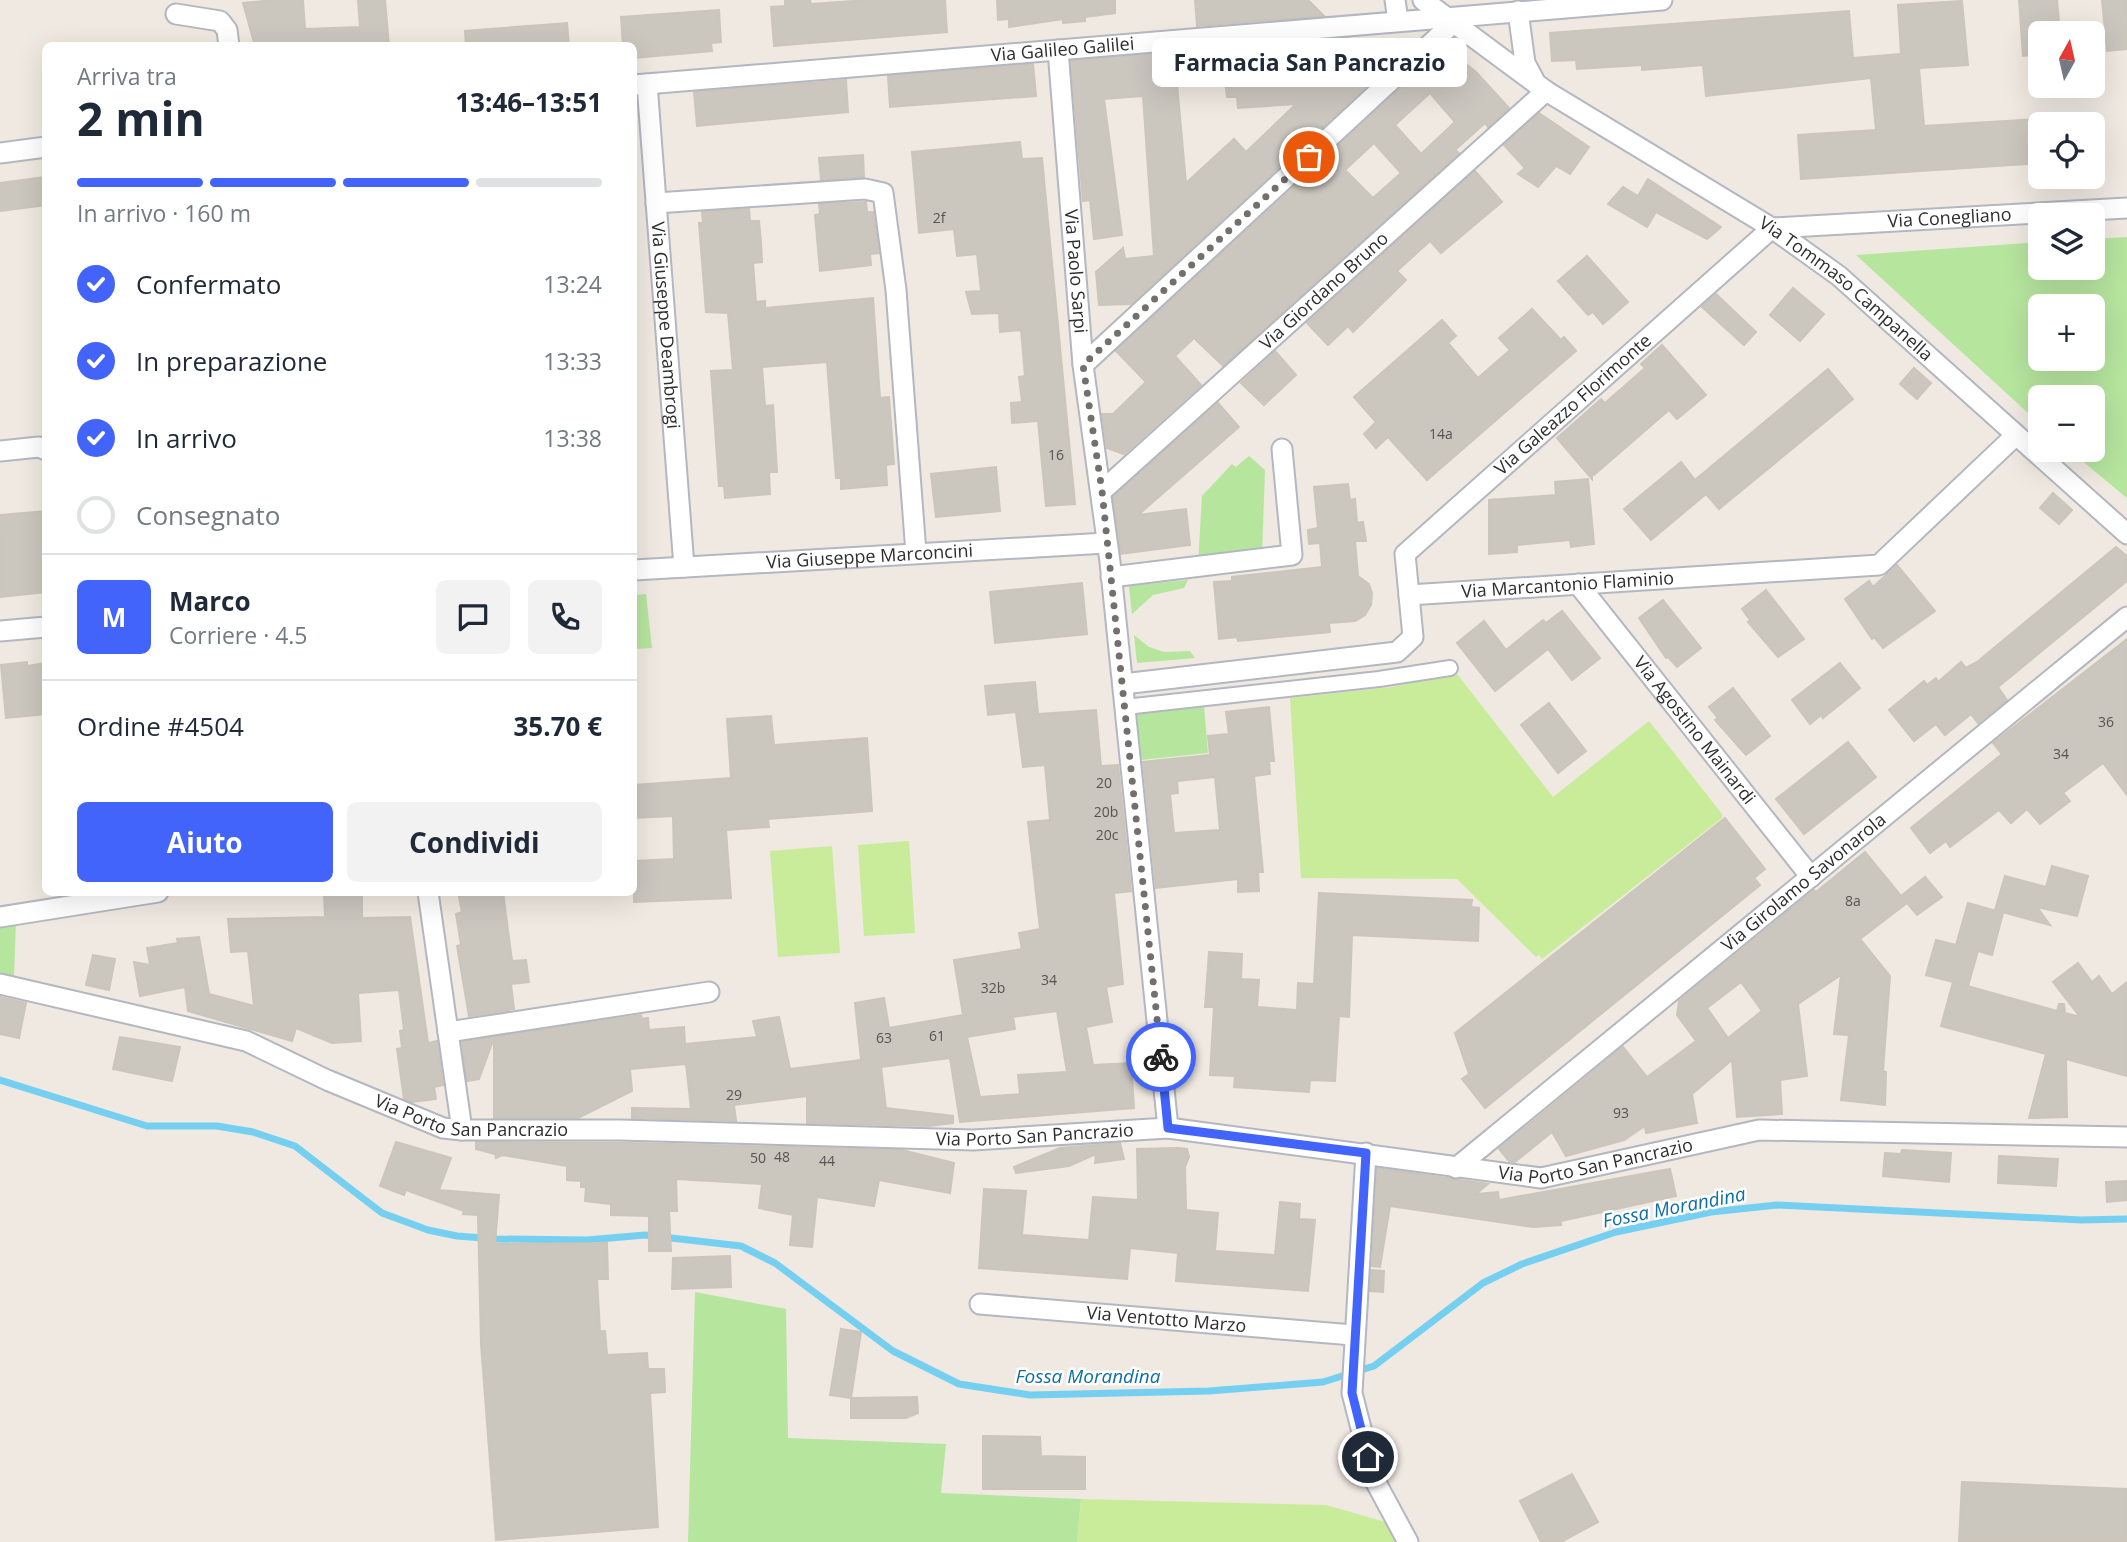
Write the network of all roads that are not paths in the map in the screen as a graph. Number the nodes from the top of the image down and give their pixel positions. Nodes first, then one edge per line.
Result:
1 (1395, 0) edge
2 (1423, 0) edge
3 (1662, 0) edge
4 (1518, 11) junction
5 (176, 14) dead end
6 (1398, 21) junction
7 (1447, 21) junction
8 (228, 42) edge
9 (1058, 50) junction
10 (640, 85) edge
11 (1540, 86) junction
12 (42, 148) edge
13 (0, 153) edge
14 (656, 203) junction
15 (2127, 208) edge
16 (1772, 228) junction
17 (1083, 365) junction
18 (2016, 435) junction
19 (42, 448) edge
20 (1282, 449) dead end
21 (0, 450) edge
22 (1102, 491) junction
23 (2127, 534) edge
24 (1107, 544) junction
25 (916, 553) junction
26 (684, 567) junction
27 (637, 570) edge
28 (1111, 577) junction
29 (1578, 584) junction
30 (1409, 595) junction
31 (2127, 617) edge
32 (42, 627) edge
33 (0, 631) edge
34 (1450, 668) dead end
35 (1123, 684) junction
36 (1125, 707) junction
37 (1811, 877) junction
38 (134, 896) edge
39 (429, 896) edge
40 (0, 917) edge
41 (0, 984) edge
42 (709, 992) dead end
43 (448, 1032) junction
44 (1168, 1128) junction
45 (463, 1130) junction
46 (2127, 1137) edge
47 (1479, 1149) junction
48 (1366, 1153) junction
49 (1456, 1168) junction
50 (1484, 1171) junction
51 (980, 1304) dead end
52 (1353, 1335) junction
53 (1408, 1542) edge

1 - 6 street
2 - 7 street, Via Tommaso Campanella
3 - 4 street, Via Galileo Galilei
4 - 7 street, Via Galileo Galilei
4 - 11 street
5 - 8 street
6 - 7 street, Via Galileo Galilei
6 - 9 street, Via Galileo Galilei
7 - 11 street, Via Tommaso Campanella
7 - 17 street
9 - 10 street, Via Galileo Galilei
9 - 17 street, Via Paolo Sarpi
10 - 14 street, Via Giuseppe Deambrogi
11 - 16 street, Via Tommaso Campanella
11 - 22 street, Via Giordano Bruno
12 - 13 street
14 - 25 street
14 - 26 street, Via Giuseppe Deambrogi
15 - 16 street, Via Conegliano
16 - 18 street, Via Tommaso Campanella
16 - 30 street, Via Galeazzo Florimonte
17 - 22 street, Via Paolo Sarpi
18 - 23 street, Via Tommaso Campanella
18 - 29 street, Via Marcantonio Flaminio
19 - 21 street
20 - 28 street
22 - 24 street, Via Paolo Sarpi
24 - 25 street, Via Giuseppe Marconcini
24 - 28 street, Via Paolo Sarpi
25 - 26 street, Via Giuseppe Marconcini
26 - 27 street, Via Giuseppe Marconcini
28 - 35 street, Via Paolo Sarpi
29 - 30 street, Via Marcantonio Flaminio
29 - 37 street, Via Agostino Mainardi
30 - 35 street
31 - 37 street, Via Girolamo Savonarola
32 - 33 street
34 - 36 street
35 - 36 street, Via Paolo Sarpi
36 - 44 street, Via Paolo Sarpi
37 - 47 street, Via Girolamo Savonarola
38 - 40 street
39 - 43 street
41 - 45 street, Via Porto San Pancrazio
42 - 43 street
43 - 45 street
44 - 45 street, Via Porto San Pancrazio
44 - 48 street, Via Porto San Pancrazio
46 - 50 street, Via Porto San Pancrazio
47 - 49 street, Via Girolamo Savonarola
47 - 50 street
48 - 49 street, Via Porto San Pancrazio
48 - 52 street
49 - 50 street, Via Porto San Pancrazio
51 - 52 street, Via Ventotto Marzo
52 - 53 street

